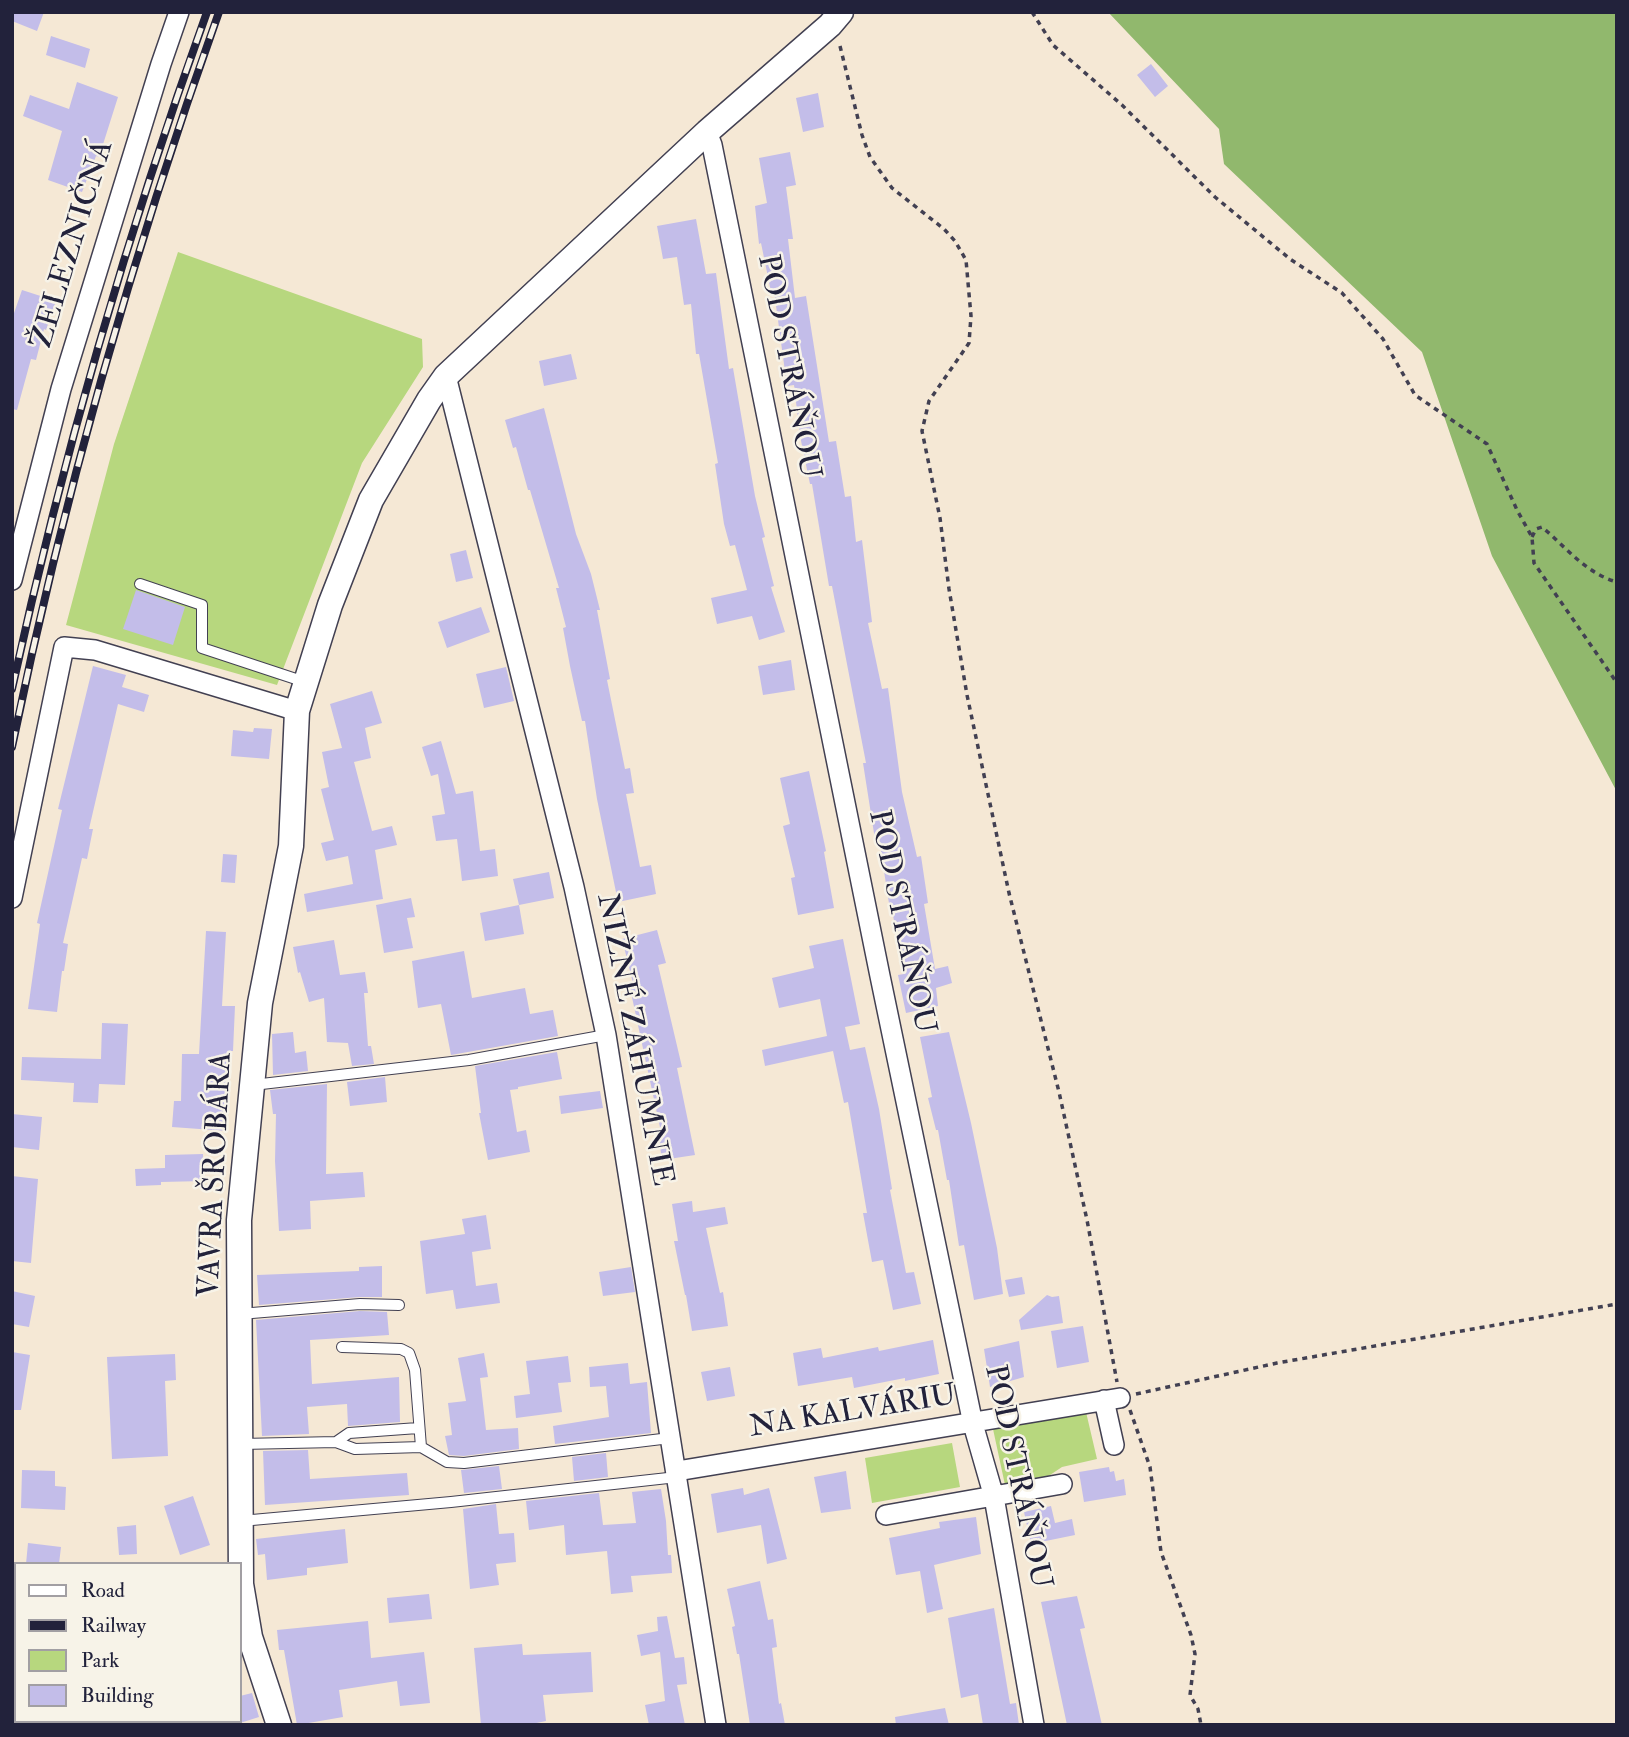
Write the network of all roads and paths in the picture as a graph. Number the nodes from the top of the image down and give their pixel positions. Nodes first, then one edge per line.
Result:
1 (179, 12) edge
2 (1032, 12) edge
3 (836, 18) edge
4 (707, 132) junction
5 (446, 376) junction
6 (1532, 537) junction
7 (12, 580) edge
8 (1617, 582) edge
9 (140, 584) dead end
10 (305, 682) junction
11 (1617, 683) edge
12 (297, 711) junction
13 (12, 898) edge
14 (606, 1035) junction
15 (252, 1086) junction
16 (1617, 1304) edge
17 (399, 1306) dead end
18 (240, 1314) junction
19 (342, 1347) dead end
20 (1112, 1399) junction
21 (974, 1423) junction
22 (418, 1428) junction
23 (670, 1438) junction
24 (335, 1442) junction
25 (241, 1444) junction
26 (1114, 1445) dead end
27 (421, 1447) junction
28 (677, 1474) junction
29 (1062, 1483) dead end
30 (994, 1497) junction
31 (886, 1515) dead end
32 (241, 1521) junction
33 (240, 1562) edge
34 (242, 1595) edge
35 (279, 1725) edge
36 (716, 1725) edge
37 (1034, 1725) edge
38 (1201, 1725) edge

1 - 7 street, ŽELEZNIČNÁ
2 - 6 path
3 - 4 street, VAVRA ŠROBÁRA
3 - 20 path
4 - 5 street, VAVRA ŠROBÁRA
4 - 21 street, POD STRÁŇOU
5 - 10 street, VAVRA ŠROBÁRA
5 - 14 street, NIŽNÉ ZÁHUMNIE
6 - 8 path
6 - 11 path
9 - 10 lane
10 - 12 street, VAVRA ŠROBÁRA
12 - 13 street
12 - 15 street, VAVRA ŠROBÁRA
14 - 15 lane
14 - 23 street, NIŽNÉ ZÁHUMNIE
15 - 18 street, VAVRA ŠROBÁRA
16 - 20 path
17 - 18 lane
18 - 25 street, VAVRA ŠROBÁRA
19 - 22 lane
20 - 21 street, NA KALVÁRIU
20 - 26 street
20 - 38 path
21 - 28 street, NA KALVÁRIU
21 - 30 street, POD STRÁŇOU
22 - 24 lane
22 - 27 lane
23 - 27 lane
23 - 28 street, NIŽNÉ ZÁHUMNIE
24 - 25 lane
24 - 27 lane
25 - 32 street, VAVRA ŠROBÁRA
28 - 32 lane
28 - 36 street, NIŽNÉ ZÁHUMNIE
29 - 30 street
30 - 31 street
30 - 37 street, POD STRÁŇOU
32 - 33 street, VAVRA ŠROBÁRA
34 - 35 street, VAVRA ŠROBÁRA

